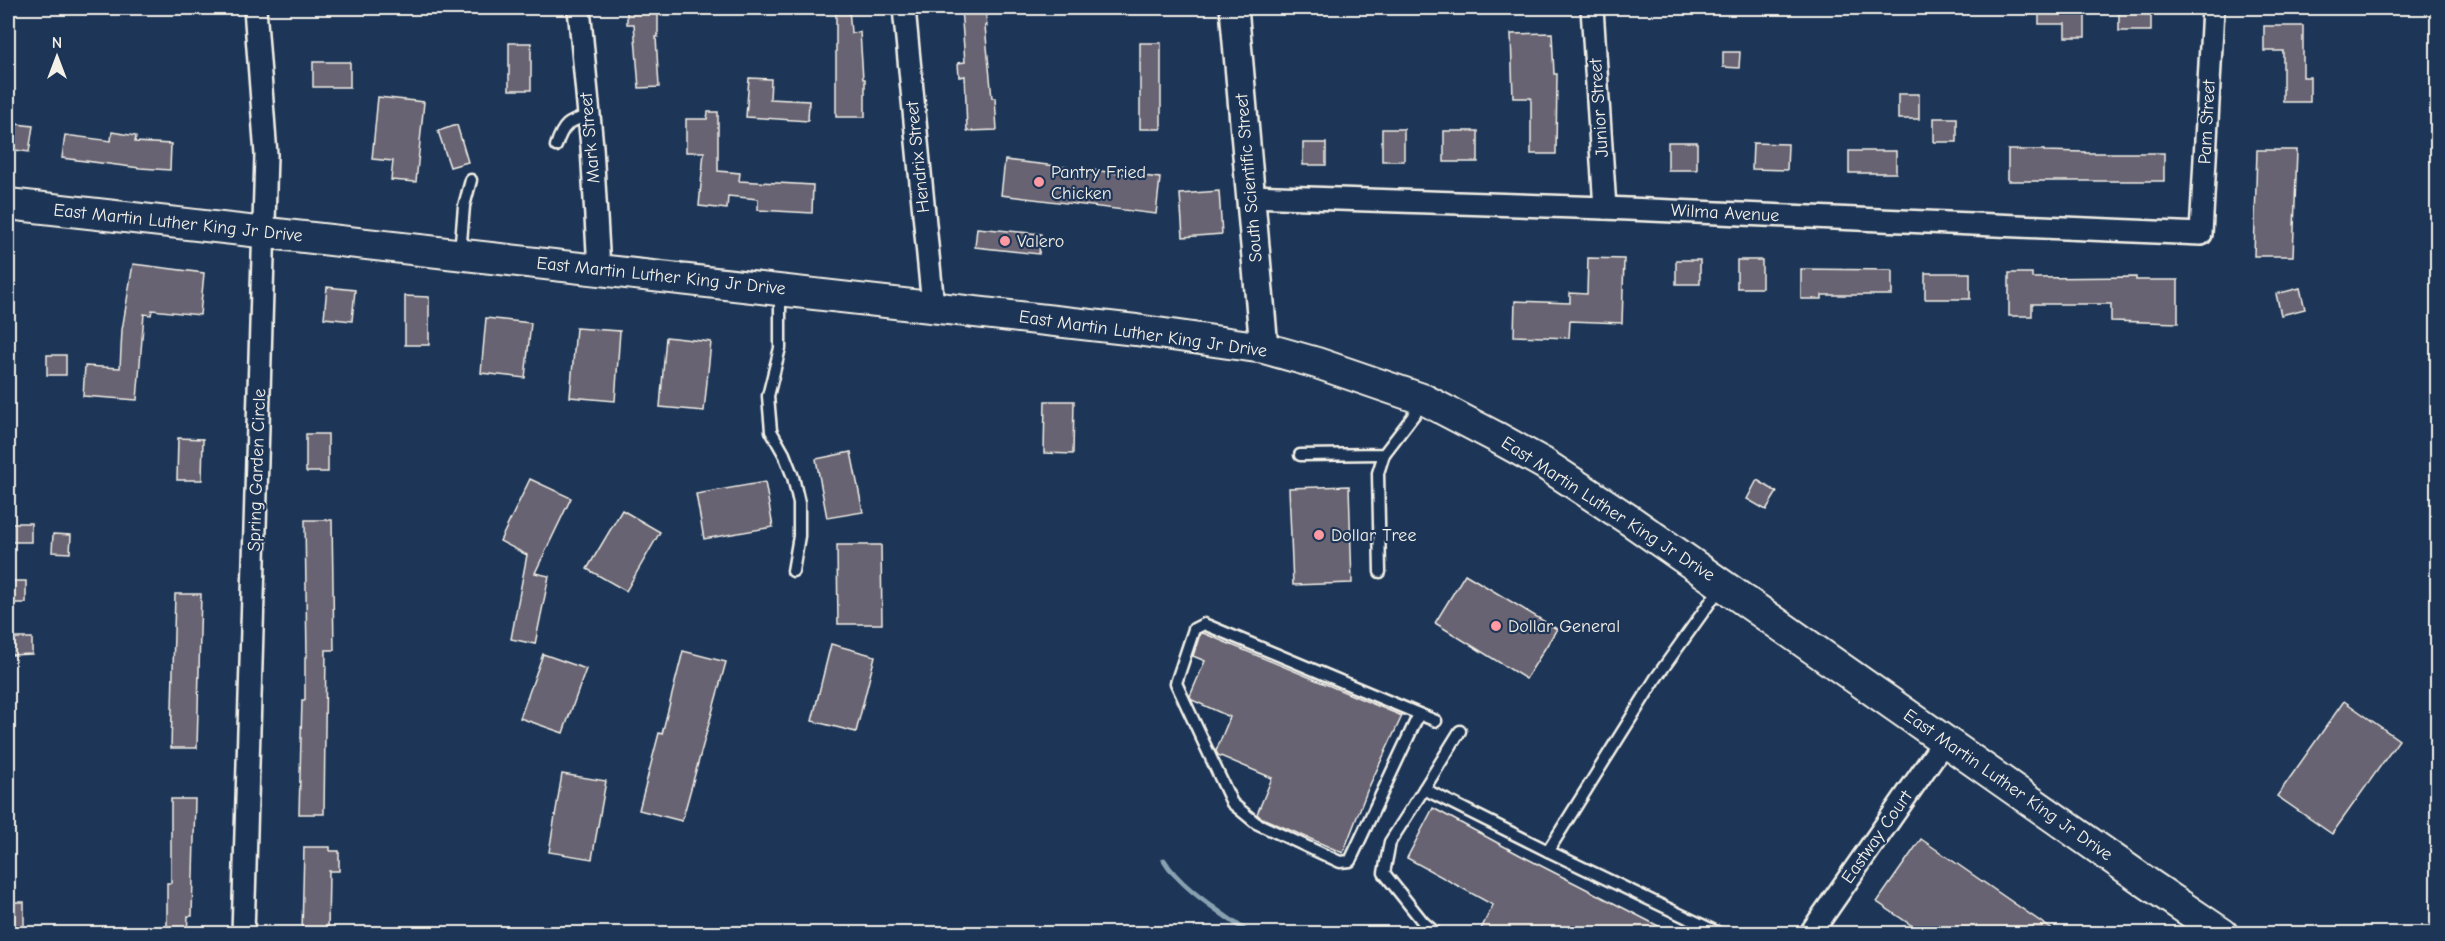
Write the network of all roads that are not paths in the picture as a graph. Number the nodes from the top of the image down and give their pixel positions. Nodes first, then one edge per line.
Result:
1 (255, 8) edge
2 (579, 8) edge
3 (904, 8) edge
4 (1234, 8) edge
5 (1592, 8) edge
6 (2213, 8) edge
7 (589, 115) junction
8 (556, 146) dead end
9 (471, 180) dead end
10 (1250, 196) junction
11 (8, 204) edge
12 (1605, 208) junction
13 (264, 233) junction
14 (2199, 234) joint
15 (460, 254) junction
16 (599, 269) junction
17 (780, 289) junction
18 (933, 306) junction
19 (1264, 348) junction
20 (1425, 400) junction
21 (1384, 454) junction
22 (1300, 456) dead end
23 (793, 571) dead end
24 (1380, 572) dead end
25 (1723, 585) junction
26 (1419, 714) junction
27 (1436, 722) dead end
28 (1460, 731) dead end
29 (1945, 740) junction
30 (1424, 789) junction
31 (1548, 851) junction
32 (1814, 932) edge
33 (243, 933) edge
34 (1437, 933) edge
35 (1721, 933) edge
36 (2223, 933) edge

1 - 13 street, Spring Garden Circle
2 - 7 street, Mark Street
3 - 18 street, Hendrix Street
4 - 10 street, South Scientific Street
5 - 12 street, Junior Street
6 - 14 street, Pam Street
7 - 8 lane
7 - 16 street, Mark Street
9 - 15 lane
10 - 12 street, Wilma Avenue
10 - 19 street, South Scientific Street
11 - 13 main road, East Martin Luther King Jr Drive
12 - 14 street, Wilma Avenue
13 - 15 main road, East Martin Luther King Jr Drive
13 - 33 street, Spring Garden Circle
15 - 16 main road, East Martin Luther King Jr Drive
16 - 17 main road, East Martin Luther King Jr Drive
17 - 18 main road, East Martin Luther King Jr Drive
17 - 23 lane
18 - 19 main road, East Martin Luther King Jr Drive
19 - 20 main road, East Martin Luther King Jr Drive
20 - 21 lane
20 - 25 main road, East Martin Luther King Jr Drive
21 - 22 lane
21 - 24 lane
25 - 29 main road, East Martin Luther King Jr Drive
25 - 31 lane
26 - 26 lane
26 - 27 lane
28 - 30 lane
29 - 32 street, Eastway Court
29 - 36 main road, East Martin Luther King Jr Drive
30 - 31 lane
30 - 34 lane
31 - 35 lane

